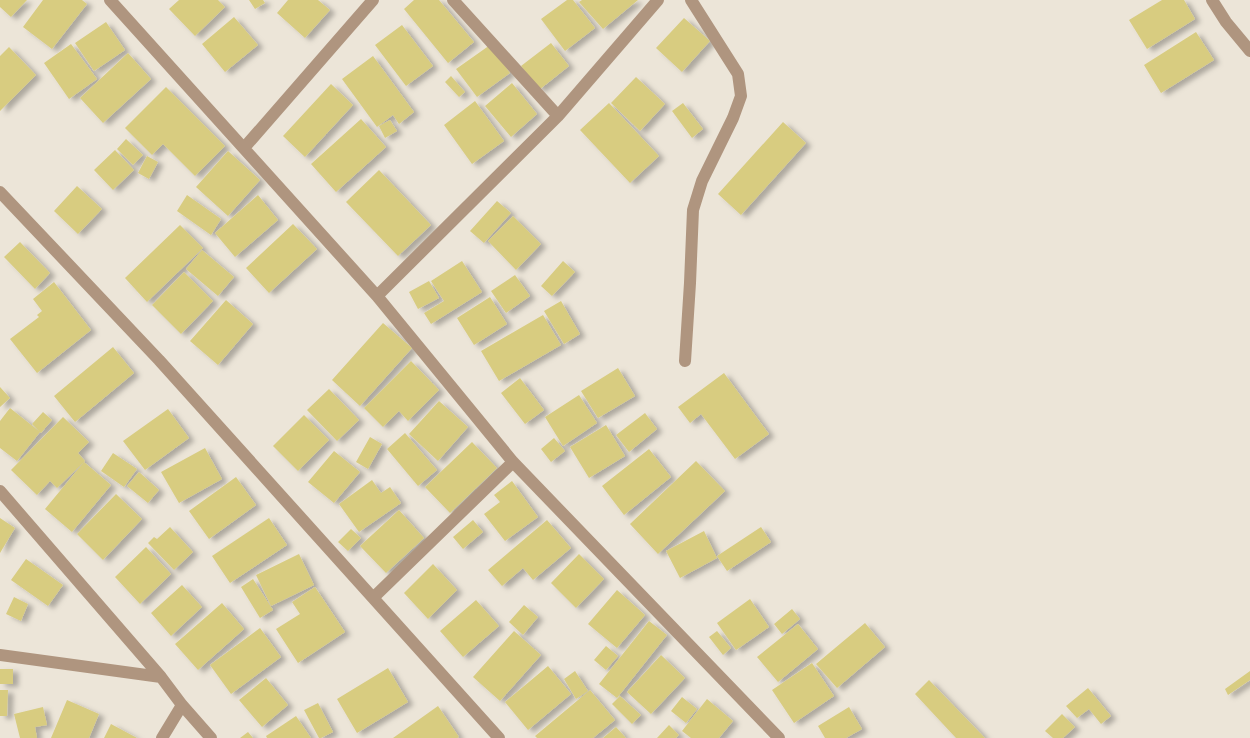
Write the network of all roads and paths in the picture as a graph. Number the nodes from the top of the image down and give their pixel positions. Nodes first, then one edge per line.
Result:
1 (110, 0) edge
2 (373, 0) edge
3 (453, 0) edge
4 (658, 0) edge
5 (691, 0) edge
6 (1212, 0) edge
7 (1250, 51) edge
8 (558, 116) junction
9 (244, 148) junction
10 (0, 192) edge
11 (377, 296) junction
12 (685, 361) dead end
13 (514, 462) junction
14 (0, 491) edge
15 (374, 597) junction
16 (0, 655) edge
17 (161, 677) junction
18 (182, 705) junction
19 (162, 738) edge
20 (211, 738) edge
21 (499, 738) edge
22 (779, 738) edge

1 - 9 street
2 - 9 street
3 - 8 street
4 - 8 street
5 - 12 street
6 - 7 street
8 - 11 street
9 - 11 street
10 - 15 street
11 - 13 street
13 - 15 street
13 - 22 street
14 - 17 street
15 - 21 street
16 - 17 street
17 - 18 street
18 - 19 street
18 - 20 street

